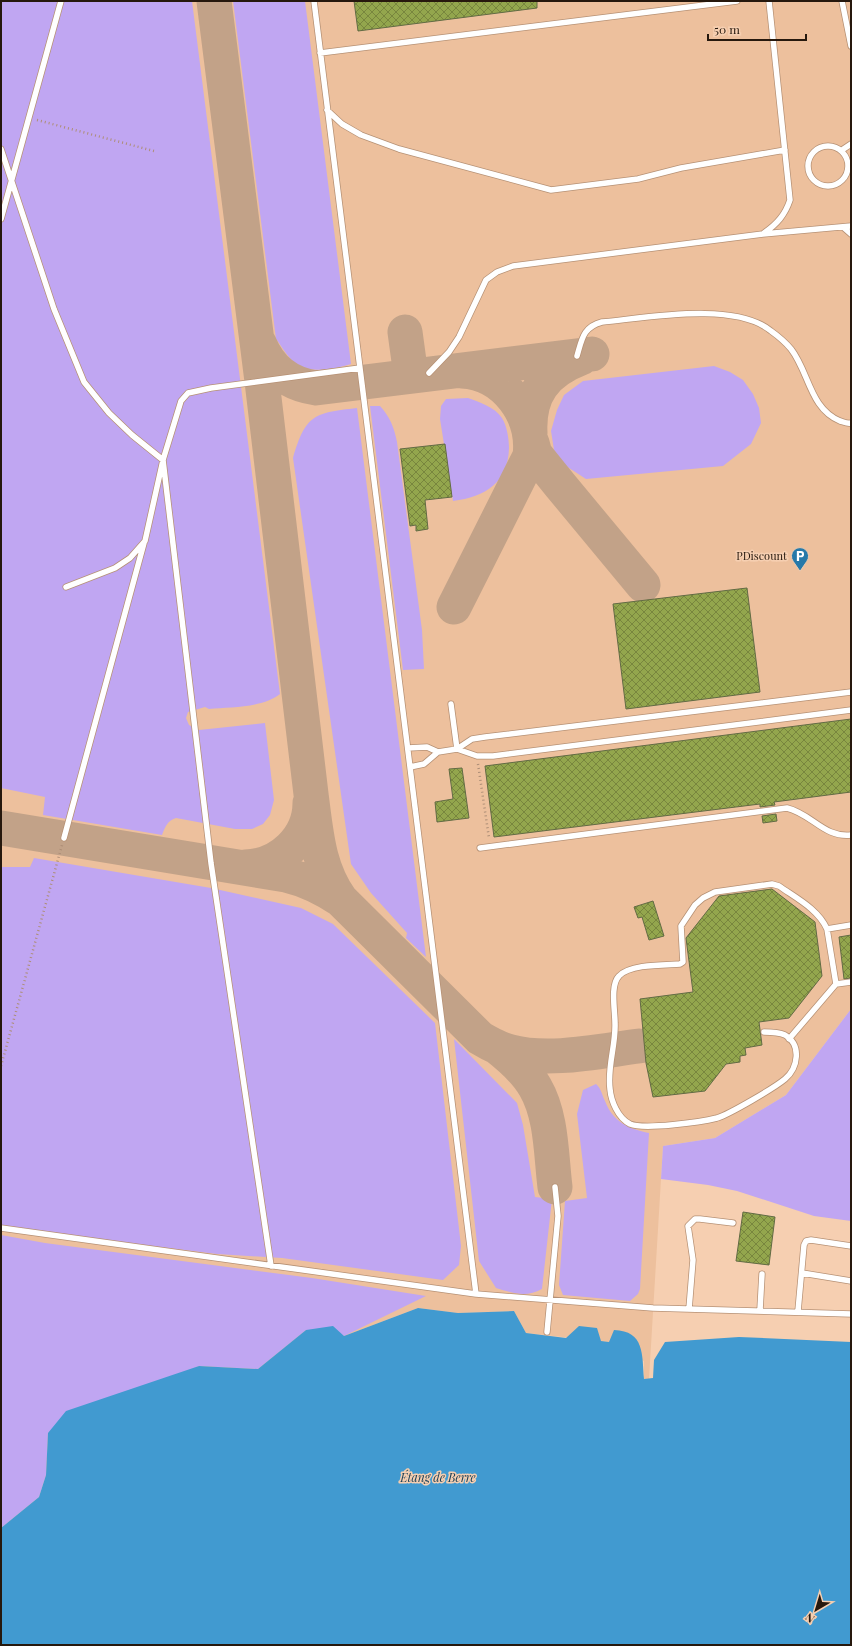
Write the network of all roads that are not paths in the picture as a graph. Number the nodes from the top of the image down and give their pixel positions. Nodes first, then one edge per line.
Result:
1 (61, 1) edge
2 (314, 1) edge
3 (737, 1) edge
4 (769, 1) edge
5 (842, 1) edge
6 (851, 46) edge
7 (320, 53) junction
8 (327, 110) junction
9 (851, 144) edge
10 (1, 149) edge
11 (785, 150) junction
12 (842, 150) junction
13 (12, 180) junction
14 (1, 219) edge
15 (851, 226) edge
16 (843, 227) junction
17 (763, 234) junction
18 (851, 234) edge
19 (577, 356) dead end
20 (360, 368) junction
21 (429, 373) dead end
22 (851, 423) edge
23 (163, 460) junction
24 (145, 540) junction
25 (66, 588) dead end
26 (851, 692) edge
27 (451, 704) dead end
28 (851, 710) edge
29 (408, 748) junction
30 (457, 749) junction
31 (438, 752) junction
32 (410, 767) junction
33 (851, 835) edge
34 (64, 838) road end
35 (480, 848) dead end
36 (851, 925) edge
37 (827, 929) junction
38 (851, 982) edge
39 (836, 984) junction
40 (764, 1032) dead end
41 (789, 1039) junction
42 (555, 1188) dead end
43 (733, 1223) dead end
44 (1, 1228) edge
45 (851, 1246) edge
46 (271, 1266) junction
47 (802, 1273) junction
48 (762, 1274) dead end
49 (851, 1281) edge
50 (476, 1294) junction
51 (550, 1301) junction
52 (689, 1308) junction
53 (760, 1310) junction
54 (798, 1312) junction
55 (851, 1314) edge
56 (548, 1332) dead end

1 - 13 lane
2 - 7 lane
3 - 7 lane
4 - 11 lane
5 - 6 lane
7 - 8 lane
8 - 11 lane
8 - 20 lane
9 - 12 lane
10 - 13 lane
11 - 17 lane
12 - 12 lane
13 - 14 lane
13 - 23 lane
15 - 16 lane
16 - 17 lane
16 - 18 lane
17 - 21 lane
19 - 22 lane
20 - 23 lane
20 - 29 lane
23 - 24 lane
23 - 46 lane
24 - 25 lane
24 - 34 lane
26 - 30 lane
27 - 30 lane
28 - 30 lane
29 - 31 lane
29 - 32 lane
30 - 31 lane
31 - 32 lane
32 - 50 lane
33 - 35 lane
36 - 37 lane
37 - 39 lane
37 - 41 lane
38 - 39 lane
39 - 41 lane
40 - 41 lane
42 - 51 lane
43 - 52 lane
44 - 46 lane
45 - 47 lane
46 - 50 lane
47 - 49 lane
47 - 54 lane
48 - 53 lane
50 - 51 lane
51 - 52 lane
51 - 56 lane
52 - 53 lane
53 - 54 lane
54 - 55 lane

